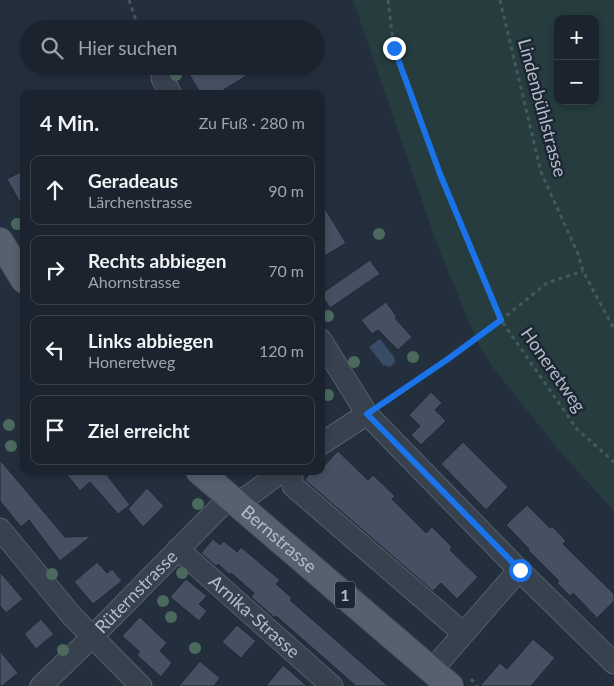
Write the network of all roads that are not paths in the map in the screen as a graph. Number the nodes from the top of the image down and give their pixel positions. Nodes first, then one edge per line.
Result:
1 (0, 241) edge
2 (20, 274) edge
3 (325, 346) edge
4 (367, 414) junction
5 (325, 441) edge
6 (204, 475) edge
7 (276, 475) edge
8 (291, 475) edge
9 (234, 500) junction
10 (0, 529) edge
11 (178, 549) junction
12 (520, 570) junction
13 (463, 634) junction
14 (93, 636) junction
15 (614, 663) edge
16 (441, 678) edge
17 (40, 686) edge
18 (141, 686) edge
19 (332, 686) edge

1 - 2 main road
3 - 4 street
4 - 5 street
4 - 12 street
6 - 9 main road, Bernstrasse / 1
7 - 9 street, Rüternstrasse
8 - 13 street
9 - 11 street, Rüternstrasse
9 - 16 main road, Bernstrasse / 1
10 - 14 street
11 - 14 street, Rüternstrasse
11 - 19 street, Arnika-Strasse
12 - 13 street
12 - 15 street
13 - 16 street
14 - 17 street, Rüternstrasse
14 - 18 street

